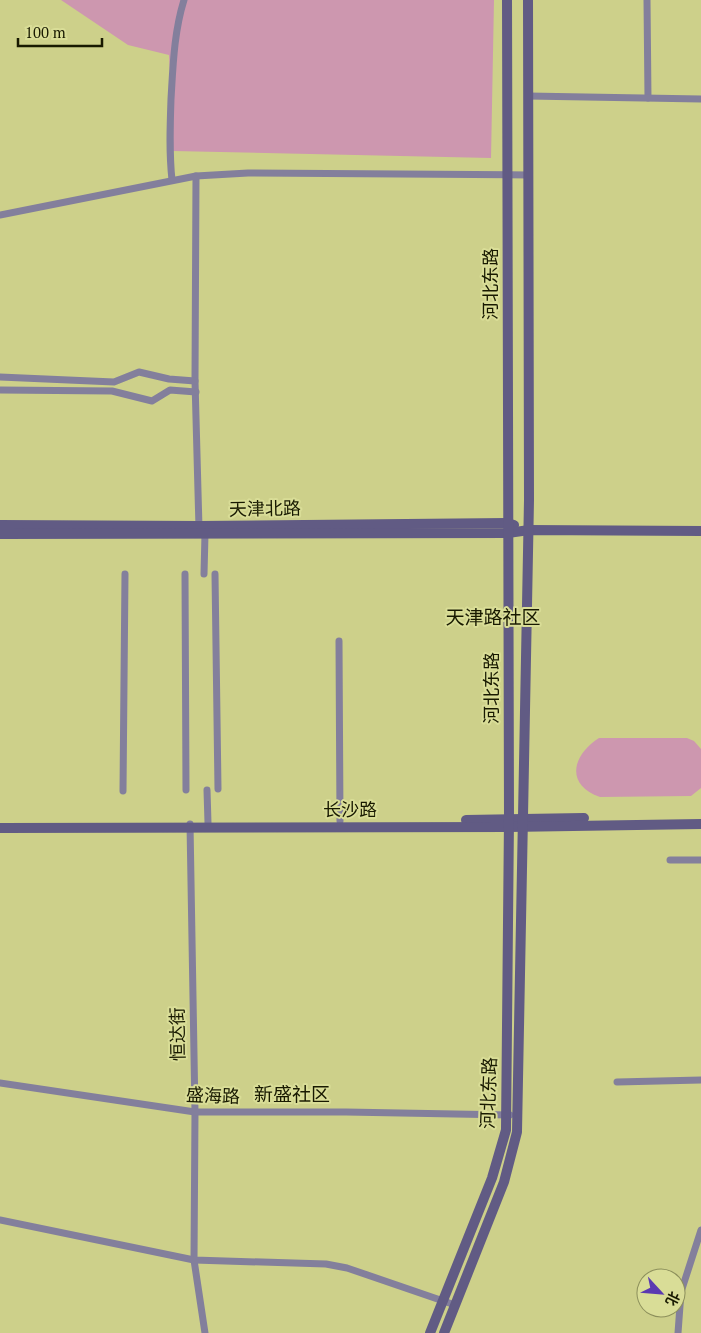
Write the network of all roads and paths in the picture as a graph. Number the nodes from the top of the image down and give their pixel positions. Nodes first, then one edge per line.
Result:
1 (184, 0) edge
2 (507, 0) edge
3 (528, 0) edge
4 (647, 0) edge
5 (528, 96) junction
6 (648, 98) junction
7 (701, 99) edge
8 (508, 175) junction
9 (528, 175) junction
10 (196, 176) junction
11 (172, 180) junction
12 (0, 215) edge
13 (0, 377) edge
14 (195, 381) junction
15 (0, 390) edge
16 (196, 392) junction
17 (0, 525) edge
18 (508, 528) junction
19 (529, 530) junction
20 (201, 531) junction
21 (701, 531) edge
22 (0, 534) edge
23 (125, 574) dead end
24 (185, 574) dead end
25 (204, 574) dead end
26 (215, 574) dead end
27 (339, 641) dead end
28 (218, 789) dead end
29 (186, 790) dead end
30 (207, 790) dead end
31 (123, 791) dead end
32 (701, 818) edge
33 (340, 821) junction
34 (0, 822) edge
35 (524, 822) junction
36 (208, 823) junction
37 (509, 823) junction
38 (701, 824) edge
39 (190, 826) junction
40 (0, 828) edge
41 (670, 860) dead end
42 (701, 860) edge
43 (701, 1080) edge
44 (616, 1082) dead end
45 (0, 1083) edge
46 (195, 1112) junction
47 (506, 1115) junction
48 (518, 1116) junction
49 (0, 1220) edge
50 (701, 1230) edge
51 (194, 1260) junction
52 (443, 1300) junction
53 (455, 1305) junction
54 (205, 1333) edge
55 (430, 1333) edge
56 (444, 1333) edge
57 (678, 1333) edge

1 - 11 street
2 - 8 main road, 河北东路
3 - 5 main road
4 - 6 street
5 - 6 street
5 - 9 main road
6 - 7 street
8 - 9 street
8 - 10 street
8 - 18 main road, 河北东路
9 - 19 main road
10 - 11 street
10 - 14 street
11 - 12 street
13 - 14 street
14 - 16 street
15 - 16 street
16 - 20 street
17 - 20 main road, 天津北路
18 - 19 main road, 天津北路
18 - 20 main road, 天津北路
18 - 37 main road, 河北东路
19 - 21 main road, 天津北路
19 - 35 main road
20 - 22 main road, 天津北路
20 - 25 street
23 - 31 street
24 - 29 street
26 - 28 street
27 - 33 street
30 - 36 street
32 - 35 main road, 长沙路
33 - 36 main road, 长沙路
33 - 37 main road, 长沙路
34 - 39 main road, 长沙路
35 - 37 main road, 长沙路
35 - 38 main road, 长沙路
35 - 48 main road
36 - 39 main road, 长沙路
37 - 39 main road, 长沙路
37 - 47 main road, 河北东路
39 - 40 main road, 长沙路
39 - 46 street, 恒达街
41 - 42 street
43 - 44 street
45 - 46 street, 盛海路
46 - 47 street, 盛海路
46 - 51 street, 恒达街
47 - 48 street, 盛海路
47 - 52 main road, 河北东路
48 - 53 main road
49 - 51 street
50 - 57 street
51 - 52 street
51 - 54 street, 恒达街
52 - 53 street
52 - 55 main road, 河北东路
53 - 56 main road

